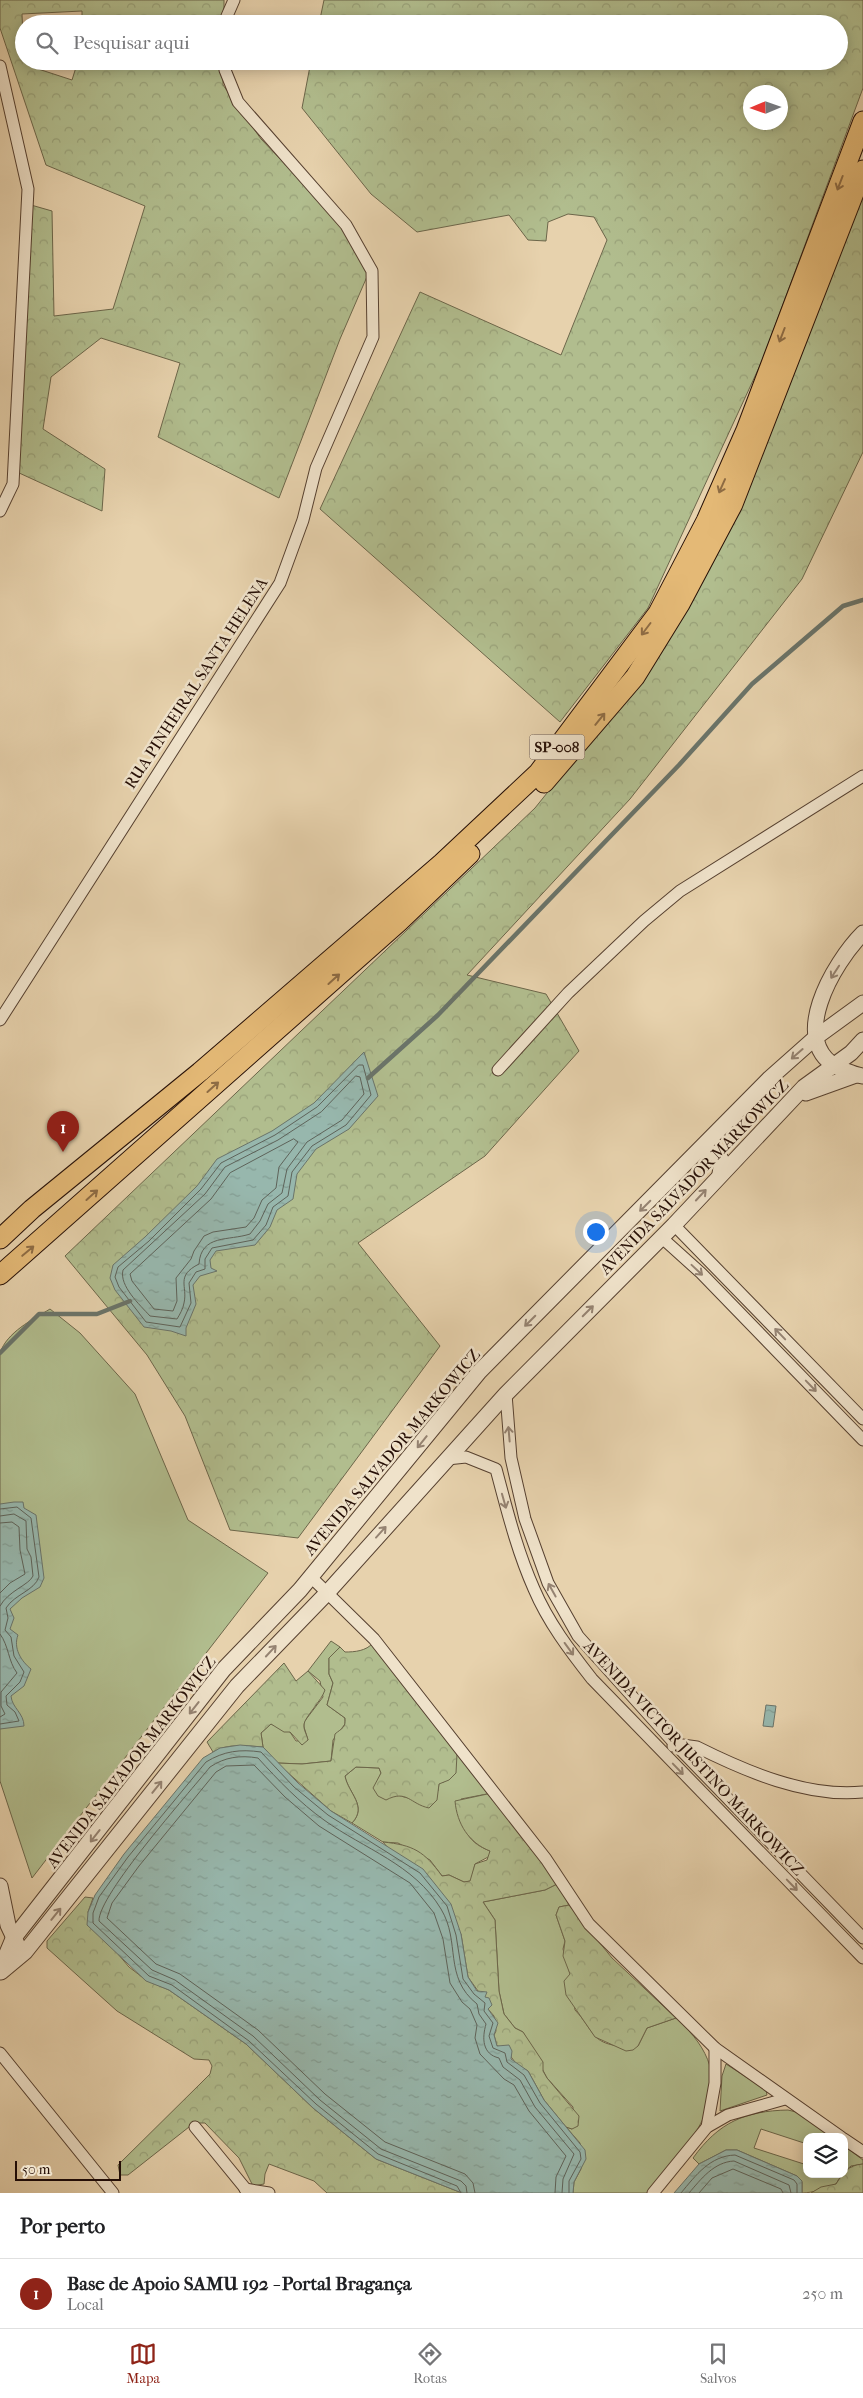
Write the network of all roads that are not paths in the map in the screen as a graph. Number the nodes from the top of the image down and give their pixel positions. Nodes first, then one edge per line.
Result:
1 (234, 0) edge
2 (230, 15) edge
3 (0, 66) edge
4 (225, 70) edge
5 (863, 121) edge
6 (863, 170) edge
7 (0, 511) edge
8 (863, 776) edge
9 (863, 933) edge
10 (863, 1003) edge
11 (0, 1020) edge
12 (815, 1038) junction
13 (863, 1040) edge
14 (833, 1065) junction
15 (498, 1070) dead end
16 (860, 1076) edge
17 (788, 1104) junction
18 (699, 1151) junction
19 (720, 1174) junction
20 (674, 1225) junction
21 (661, 1237) junction
22 (0, 1239) edge
23 (0, 1275) edge
24 (506, 1394) junction
25 (863, 1419) edge
26 (863, 1440) edge
27 (511, 1458) junction
28 (447, 1459) junction
29 (496, 1469) junction
30 (311, 1576) junction
31 (327, 1593) junction
32 (675, 1744) junction
33 (664, 1754) junction
34 (863, 1792) edge
35 (0, 1886) edge
36 (863, 1938) edge
37 (13, 1939) junction
38 (25, 1952) junction
39 (863, 1958) edge
40 (0, 1971) edge
41 (715, 2048) junction
42 (0, 2053) edge
43 (785, 2099) junction
44 (707, 2127) junction
45 (195, 2128) dead end
46 (835, 2133) edge
47 (848, 2142) edge
48 (863, 2152) edge
49 (108, 2191) edge
50 (247, 2191) edge
51 (269, 2193) edge
52 (653, 2193) edge

1 - 2 street
3 - 7 street
4 - 11 street, RUA PINHEIRAL SANTA HELENA
5 -> 22 main road, SP-008
23 -> 6 main road, SP-008
8 - 15 street
9 -> 12 street
10 - 12 street, AVENIDA SALVADOR MARKOWICZ
12 - 14 street
12 -> 18 street, AVENIDA SALVADOR MARKOWICZ
13 - 14 street, AVENIDA SALVADOR MARKOWICZ
14 - 16 street
14 - 17 street, AVENIDA SALVADOR MARKOWICZ
16 - 17 street
17 - 19 street, AVENIDA SALVADOR MARKOWICZ
18 - 19 street
18 -> 30 street, AVENIDA SALVADOR MARKOWICZ
20 -> 19 street, AVENIDA SALVADOR MARKOWICZ
20 - 21 street, AVENIDA SALVADOR MARKOWICZ
25 -> 20 street
24 -> 21 street, AVENIDA SALVADOR MARKOWICZ
21 -> 26 street
27 -> 24 street, AVENIDA VICTOR JUSTINO MARKOWICZ
24 - 28 street, AVENIDA SALVADOR MARKOWICZ
27 - 29 street
32 -> 27 street, AVENIDA VICTOR JUSTINO MARKOWICZ
28 - 29 street
31 -> 28 street, AVENIDA SALVADOR MARKOWICZ
29 -> 33 street, AVENIDA VICTOR JUSTINO MARKOWICZ
30 - 31 street
30 -> 37 street, AVENIDA SALVADOR MARKOWICZ
38 -> 31 street, AVENIDA SALVADOR MARKOWICZ
31 - 41 street
32 - 33 street
32 - 34 street
32 - 36 street, AVENIDA VICTOR JUSTINO MARKOWICZ
33 -> 39 street, AVENIDA VICTOR JUSTINO MARKOWICZ
35 - 37 street
37 - 38 street
37 - 40 street, AVENIDA SALVADOR MARKOWICZ
38 - 40 street, AVENIDA SALVADOR MARKOWICZ
41 - 43 street
41 - 44 street
42 - 49 street
43 - 44 street
43 - 46 street
44 - 52 street
45 - 50 street
47 - 48 street
50 - 51 street

